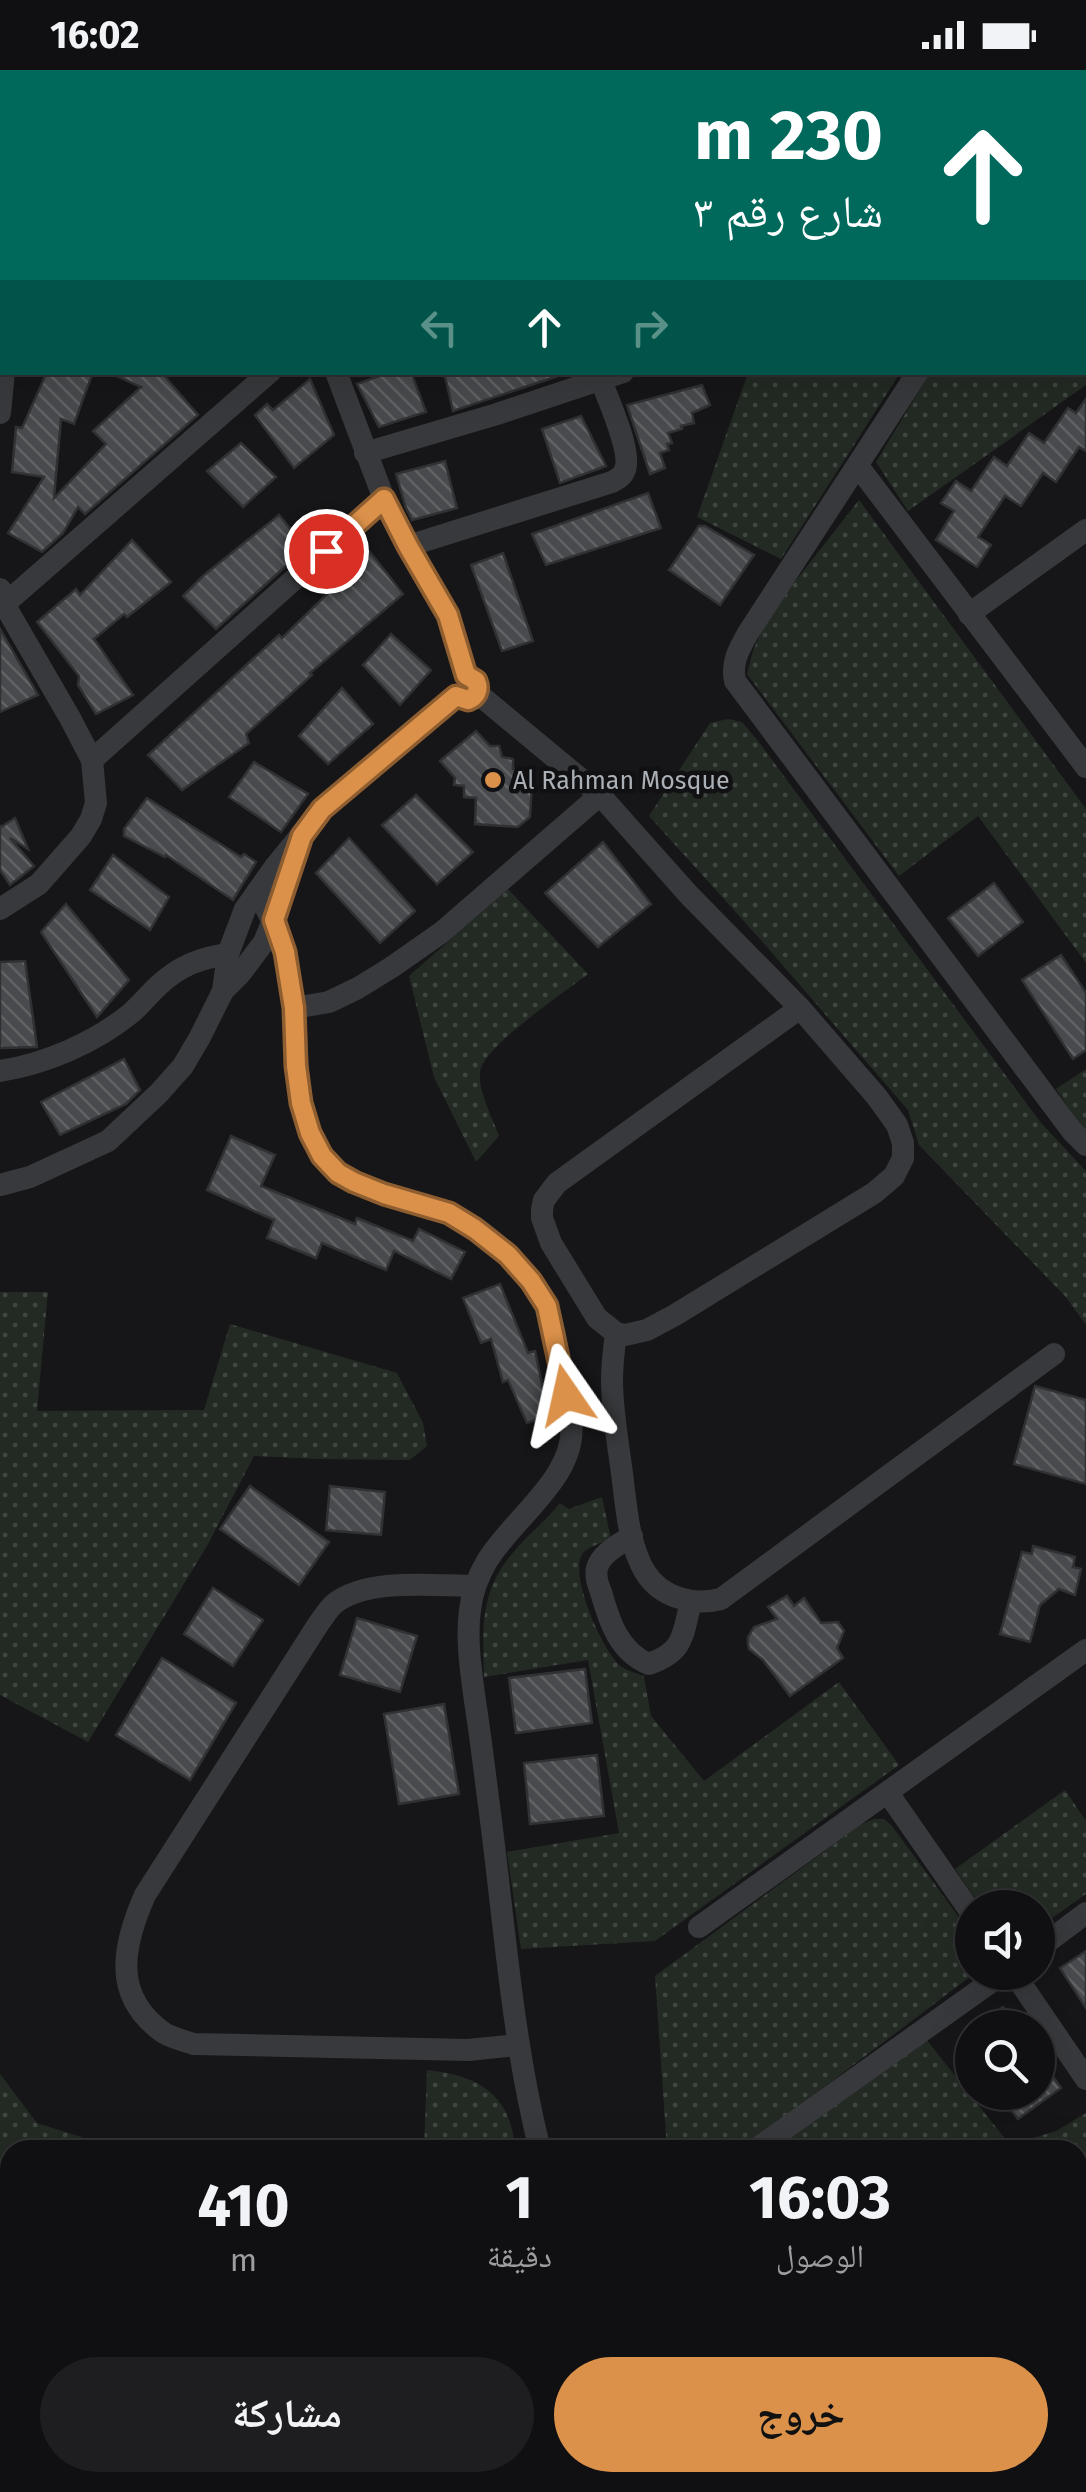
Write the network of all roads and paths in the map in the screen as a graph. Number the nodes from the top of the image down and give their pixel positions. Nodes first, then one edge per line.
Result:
1 (4, 375) edge
2 (267, 375) edge
3 (337, 375) edge
4 (916, 375) edge
5 (612, 376) edge
6 (0, 413) edge
7 (365, 453) junction
8 (858, 466) junction
9 (384, 499) junction
10 (1086, 530) edge
11 (408, 546) junction
12 (2, 600) edge
13 (969, 614) junction
14 (466, 688) junction
15 (92, 760) junction
16 (1086, 767) edge
17 (600, 795) junction
18 (302, 836) junction
19 (257, 892) junction
20 (0, 909) edge
21 (274, 920) junction
22 (228, 954) junction
23 (223, 991) junction
24 (294, 1008) junction
25 (800, 1008) junction
26 (0, 1071) edge
27 (1086, 1146) edge
28 (0, 1185) edge
29 (616, 1333) junction
30 (1054, 1354) dead end
31 (632, 1536) junction
32 (475, 1586) junction
33 (690, 1602) junction
34 (1086, 1650) edge
35 (888, 1793) junction
36 (955, 1890) edge
37 (1086, 1914) edge
38 (699, 1927) dead end
39 (1055, 1937) edge
40 (983, 1990) edge
41 (1022, 1990) edge
42 (518, 2045) junction
43 (1086, 2079) edge
44 (530, 2110) junction
45 (528, 2140) edge
46 (538, 2140) edge
47 (769, 2140) edge

1 - 6 street
2 - 12 street
3 - 7 street
4 - 8 street
5 - 7 street
5 - 11 street
7 - 9 street
8 - 13 street
8 - 27 street
9 - 11 street
9 - 15 street
10 - 13 street
11 - 14 street
12 - 15 street
13 - 16 street
14 - 17 street
14 - 18 street
15 - 20 street
17 - 24 street
17 - 25 street
18 - 19 street
18 - 21 street
19 - 21 street
19 - 22 street
21 - 23 street
21 - 24 street
22 - 23 street
22 - 26 street
23 - 28 street
24 - 32 street
25 - 29 street
25 - 29 street
29 - 31 street
30 - 33 street
31 - 33 street
31 - 33 street
32 - 42 street
32 - 42 street
34 - 35 street
35 - 36 street
35 - 38 street
37 - 39 street
40 - 47 street
41 - 43 street
42 - 44 street
44 - 45 street
44 - 46 street

